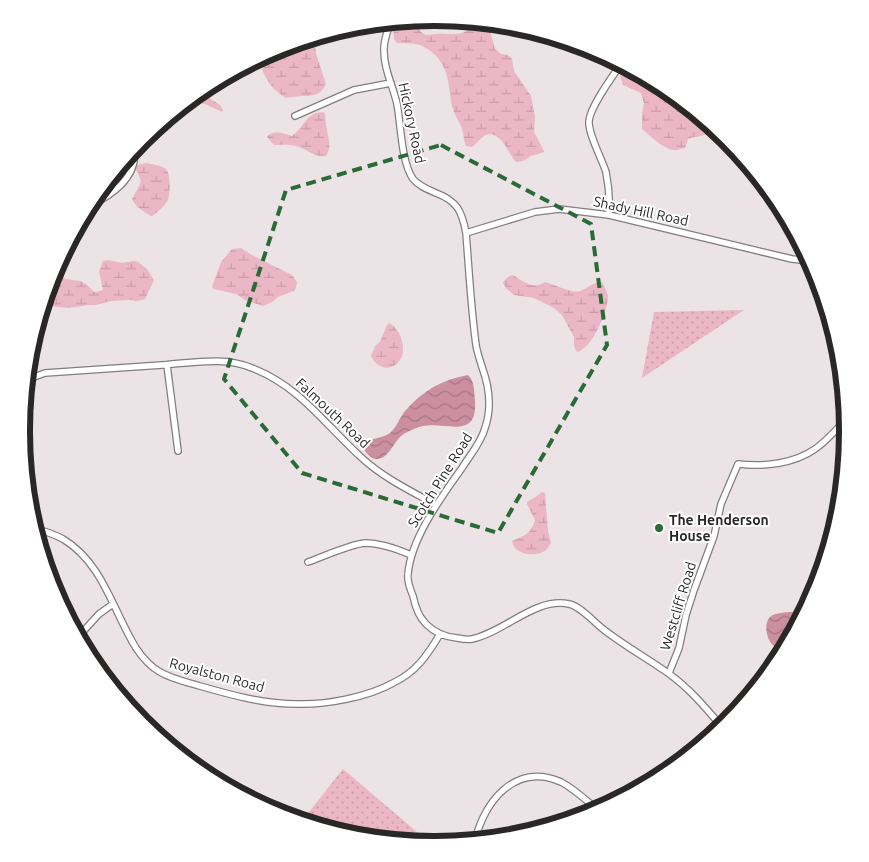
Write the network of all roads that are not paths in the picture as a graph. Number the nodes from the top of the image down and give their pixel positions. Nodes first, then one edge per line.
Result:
1 (388, 29) edge
2 (617, 70) edge
3 (391, 82) junction
4 (295, 116) dead end
5 (134, 160) edge
6 (103, 198) edge
7 (609, 215) junction
8 (466, 233) junction
9 (801, 260) edge
10 (167, 365) junction
11 (33, 377) edge
12 (839, 428) edge
13 (178, 452) dead end
14 (436, 505) junction
15 (43, 531) edge
16 (411, 555) junction
17 (308, 562) dead end
18 (113, 604) junction
19 (83, 631) edge
20 (440, 634) junction
21 (669, 673) junction
22 (717, 721) edge
23 (591, 804) edge
24 (477, 833) edge

1 - 3 street, Hickory Road
2 - 7 street
3 - 4 street
3 - 8 street, Hickory Road
5 - 6 street
7 - 8 street, Shady Hill Road
7 - 9 street, Shady Hill Road
8 - 14 street, Scotch Pine Road
10 - 11 street, Falmouth Road
10 - 13 street
10 - 14 street, Falmouth Road
12 - 21 street, Westcliff Road
14 - 16 street, Scotch Pine Road
15 - 18 street, Royalston Road
16 - 17 street
16 - 20 street, Scotch Pine Road
18 - 19 street
18 - 20 street, Royalston Road
20 - 21 street
21 - 22 street
23 - 24 street

